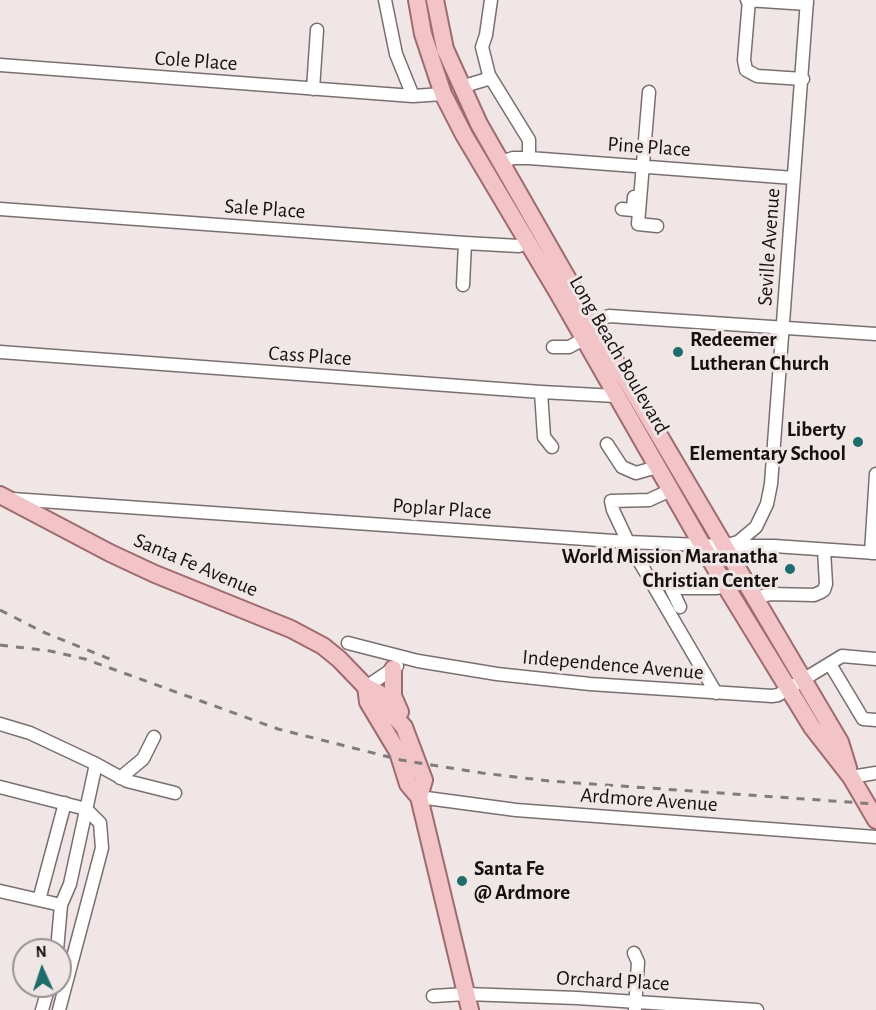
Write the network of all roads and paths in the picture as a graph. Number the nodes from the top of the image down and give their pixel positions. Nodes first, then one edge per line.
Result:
1 (385, 0) edge
2 (417, 0) edge
3 (435, 0) edge
4 (491, 0) edge
5 (748, 0) edge
6 (807, 2) edge
7 (317, 30) dead end
8 (0, 65) edge
9 (491, 78) junction
10 (803, 79) junction
11 (462, 87) junction
12 (312, 89) junction
13 (649, 92) dead end
14 (443, 94) junction
15 (412, 96) junction
16 (529, 158) junction
17 (501, 162) junction
18 (639, 166) junction
19 (794, 178) junction
20 (0, 208) edge
21 (622, 209) dead end
22 (657, 226) dead end
23 (527, 242) junction
24 (465, 243) junction
25 (463, 285) dead end
26 (783, 327) junction
27 (588, 330) junction
28 (876, 334) edge
29 (554, 347) dead end
30 (0, 352) edge
31 (542, 392) junction
32 (616, 396) junction
33 (607, 444) dead end
34 (552, 447) dead end
35 (657, 467) junction
36 (876, 474) edge
37 (671, 490) junction
38 (3, 497) edge
39 (628, 542) junction
40 (702, 546) junction
41 (724, 546) junction
42 (824, 550) junction
43 (873, 553) edge
44 (725, 585) junction
45 (754, 598) junction
46 (680, 607) dead end
47 (348, 643) dead end
48 (876, 659) edge
49 (418, 661) junction
50 (830, 664) junction
51 (393, 669) junction
52 (795, 685) junction
53 (366, 687) junction
54 (716, 693) junction
55 (876, 720) edge
56 (0, 724) edge
57 (404, 727) junction
58 (154, 737) dead end
59 (96, 764) junction
60 (876, 773) edge
61 (851, 777) junction
62 (120, 778) junction
63 (0, 787) edge
64 (174, 793) dead end
65 (419, 797) junction
66 (65, 803) junction
67 (87, 809) junction
68 (876, 820) edge
69 (876, 837) edge
70 (0, 891) edge
71 (39, 900) junction
72 (61, 904) junction
73 (58, 938) edge
74 (634, 953) dead end
75 (433, 996) dead end
76 (468, 1002) edge
77 (577, 1004) edge
78 (635, 1006) edge
79 (59, 1010) edge
80 (757, 1010) edge

1 - 15 street
2 - 14 main road, Long Beach Boulevard
3 - 11 main road, Long Beach Boulevard
4 - 9 street
5 - 6 street
5 - 10 street
6 - 10 street, Seville Avenue
7 - 12 street
8 - 12 street, Cole Place
9 - 11 street
9 - 16 street
10 - 19 street, Seville Avenue
11 - 17 main road, Long Beach Boulevard
12 - 15 street, Cole Place
13 - 18 street
14 - 15 street, Cole Place
14 - 23 main road, Long Beach Boulevard
16 - 17 street, Pine Place
16 - 18 street, Pine Place
17 - 27 main road, Long Beach Boulevard
18 - 19 street, Pine Place
18 - 21 street
18 - 22 street
19 - 26 street, Seville Avenue
20 - 24 street, Sale Place
23 - 24 street, Sale Place
23 - 27 main road, Long Beach Boulevard
24 - 25 street
26 - 27 street
26 - 28 street
26 - 41 street, Seville Avenue
27 - 29 street
27 - 32 main road, Long Beach Boulevard
27 - 41 main road, Long Beach Boulevard
30 - 31 street, Cass Place
31 - 32 street, Cass Place
31 - 34 street
32 - 35 main road, Long Beach Boulevard
33 - 35 street
35 - 37 main road, Long Beach Boulevard
36 - 43 street
37 - 39 street
37 - 40 main road, Long Beach Boulevard
38 - 39 street, Poplar Place
38 - 53 main road, Santa Fe Avenue
39 - 40 street, Poplar Place
39 - 54 street
40 - 41 street, Poplar Place
40 - 44 main road, Long Beach Boulevard
41 - 42 street, Poplar Place
41 - 45 main road, Long Beach Boulevard
42 - 43 street, Poplar Place
42 - 45 street
44 - 46 street
44 - 52 main road, Long Beach Boulevard
45 - 52 main road, Long Beach Boulevard
47 - 49 street, Independence Avenue
48 - 50 street, Independence Avenue
49 - 51 street, Independence Avenue
49 - 54 street, Independence Avenue
50 - 52 street, Independence Avenue
50 - 55 street
51 - 53 street, Independence Avenue
51 - 57 main road
52 - 54 street, Independence Avenue
52 - 61 main road, Long Beach Boulevard
53 - 57 main road, Santa Fe Avenue
53 - 65 main road, Santa Fe Avenue
56 - 59 street
57 - 65 main road, Santa Fe Avenue
58 - 62 street
59 - 62 street
59 - 67 street
60 - 61 street
61 - 68 main road, Long Beach Boulevard
62 - 64 street
63 - 66 street
65 - 69 street, Ardmore Avenue
65 - 76 main road, Santa Fe Avenue
66 - 67 street
66 - 71 street
67 - 72 street
67 - 79 street
70 - 71 street
71 - 72 street
72 - 73 street
74 - 78 street
75 - 76 street, Orchard Place
76 - 77 street, Orchard Place
77 - 78 street, Orchard Place
78 - 80 street, Orchard Place

